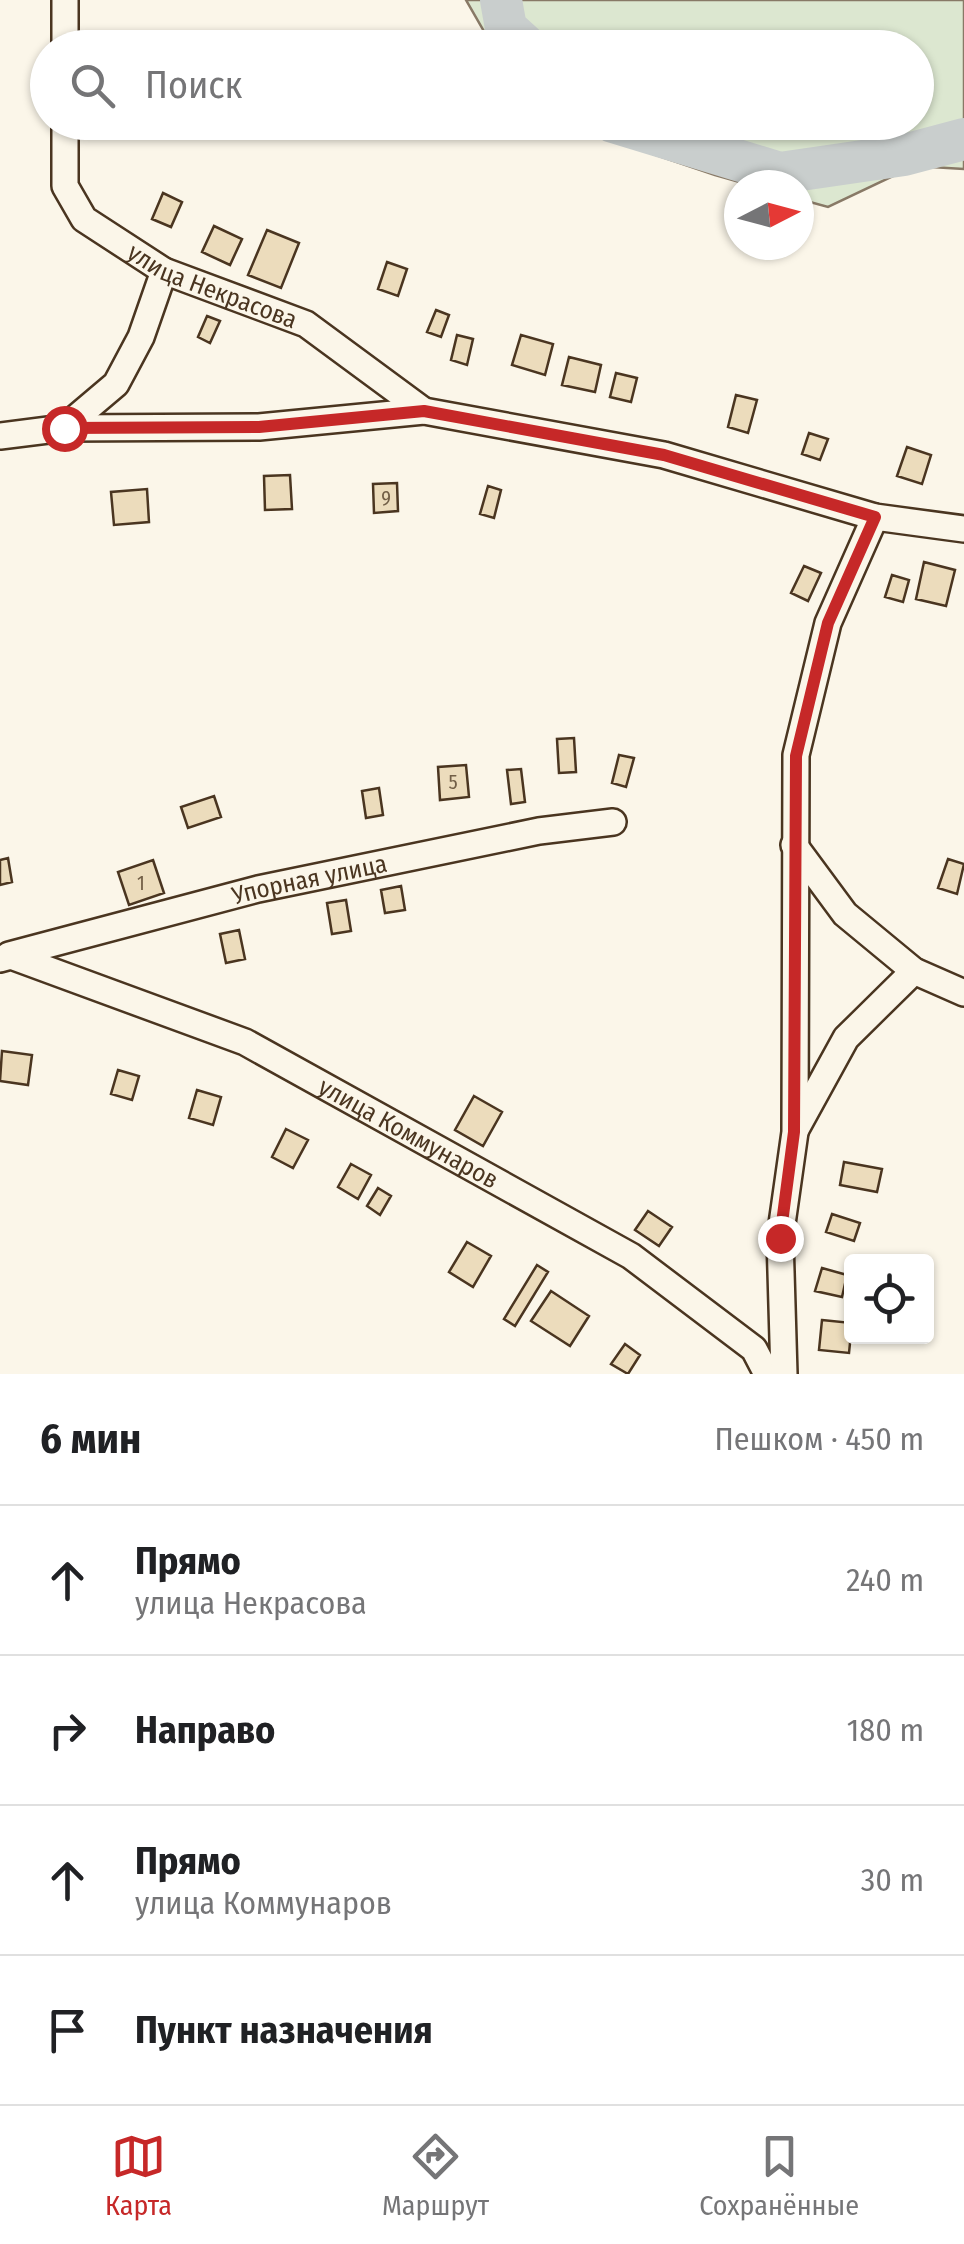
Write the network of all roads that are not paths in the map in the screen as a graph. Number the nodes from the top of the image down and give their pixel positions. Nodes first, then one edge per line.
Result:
1 (65, 0) edge
2 (65, 30) edge
3 (65, 140) edge
4 (164, 271) junction
5 (424, 411) junction
6 (64, 428) junction
7 (0, 436) edge
8 (875, 517) junction
9 (964, 529) edge
10 (613, 822) dead end
11 (794, 845) junction
12 (4, 955) edge
13 (914, 971) junction
14 (964, 993) edge
15 (794, 1132) junction
16 (767, 1374) edge
17 (784, 1374) edge

1 - 2 street
3 - 4 street, улица Некрасова
4 - 5 street, улица Некрасова
4 - 6 street
5 - 6 street, улица Некрасова
5 - 8 street, улица Некрасова
6 - 7 street, улица Некрасова
8 - 9 street, улица Некрасова
8 - 11 street
10 - 12 street, Упорная улица
11 - 13 street
11 - 15 street
12 - 16 street, улица Коммунаров
13 - 14 street
13 - 15 street
15 - 17 street

